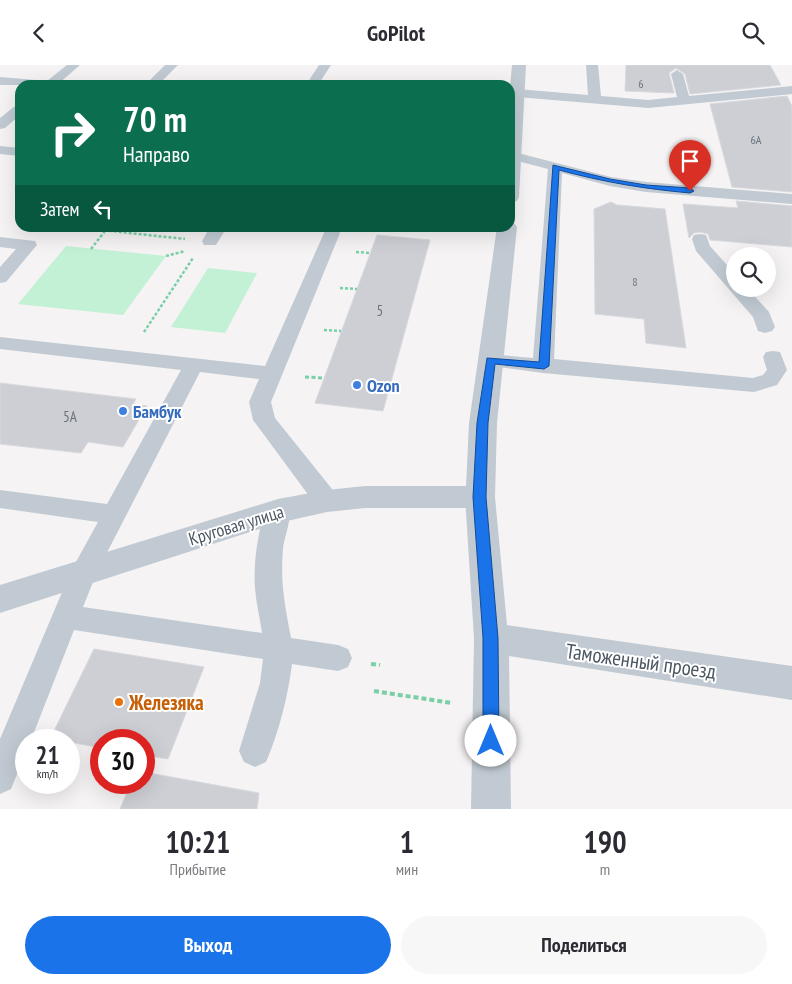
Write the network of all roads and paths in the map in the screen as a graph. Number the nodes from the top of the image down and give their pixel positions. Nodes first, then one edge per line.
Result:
1 (74, 65) edge
2 (172, 65) edge
3 (325, 65) edge
4 (519, 65) edge
5 (592, 65) edge
6 (677, 74) dead end
7 (56, 80) edge
8 (156, 80) edge
9 (315, 80) edge
10 (0, 81) edge
11 (15, 82) edge
12 (792, 90) edge
13 (517, 93) junction
14 (595, 99) junction
15 (684, 100) junction
16 (15, 113) edge
17 (0, 125) edge
18 (515, 135) edge
19 (0, 150) edge
20 (15, 152) edge
21 (515, 156) edge
22 (555, 167) junction
23 (792, 199) edge
24 (105, 232) edge
25 (127, 232) edge
26 (506, 232) edge
27 (332, 233) dead end
28 (211, 236) edge
29 (700, 239) dead end
30 (0, 242) edge
31 (91, 249) dead end
32 (726, 275) edge
33 (0, 278) edge
34 (745, 297) edge
35 (765, 327) dead end
36 (0, 343) edge
37 (128, 357) junction
38 (773, 357) dead end
39 (490, 360) junction
40 (194, 365) junction
41 (544, 366) junction
42 (272, 374) junction
43 (480, 497) junction
44 (0, 499) edge
45 (327, 501) junction
46 (278, 511) junction
47 (114, 514) junction
48 (84, 571) junction
49 (0, 599) edge
50 (65, 616) junction
51 (491, 638) junction
52 (278, 649) junction
53 (338, 658) dead end
54 (792, 683) edge
55 (374, 691) dead end
56 (456, 704) dead end
57 (254, 751) dead end
58 (0, 778) edge
59 (491, 809) edge

1 - 7 lane
2 - 8 lane
3 - 9 lane
4 - 13 street
5 - 14 lane
6 - 15 lane
10 - 11 lane
12 - 15 lane
13 - 14 lane
13 - 18 street
14 - 15 lane
16 - 17 lane
19 - 20 lane
21 - 22 lane
22 - 23 lane
22 - 41 lane
24 - 31 path
25 - 28 path
26 - 39 street
27 - 42 lane
28 - 37 path
29 - 32 lane
30 - 33 lane
34 - 35 lane
36 - 37 lane
37 - 40 lane
38 - 41 lane
39 - 41 lane
39 - 43 street
40 - 42 lane
40 - 47 lane
42 - 45 lane
43 - 45 street, Круговая улица
43 - 51 street
44 - 47 lane
45 - 46 street, Круговая улица
46 - 48 street, Круговая улица
46 - 52 lane
47 - 48 lane
48 - 49 street, Круговая улица
48 - 50 lane
50 - 52 lane
50 - 58 lane
51 - 54 street, Таможенный проезд
51 - 59 street
52 - 53 lane
52 - 57 lane
55 - 56 path

